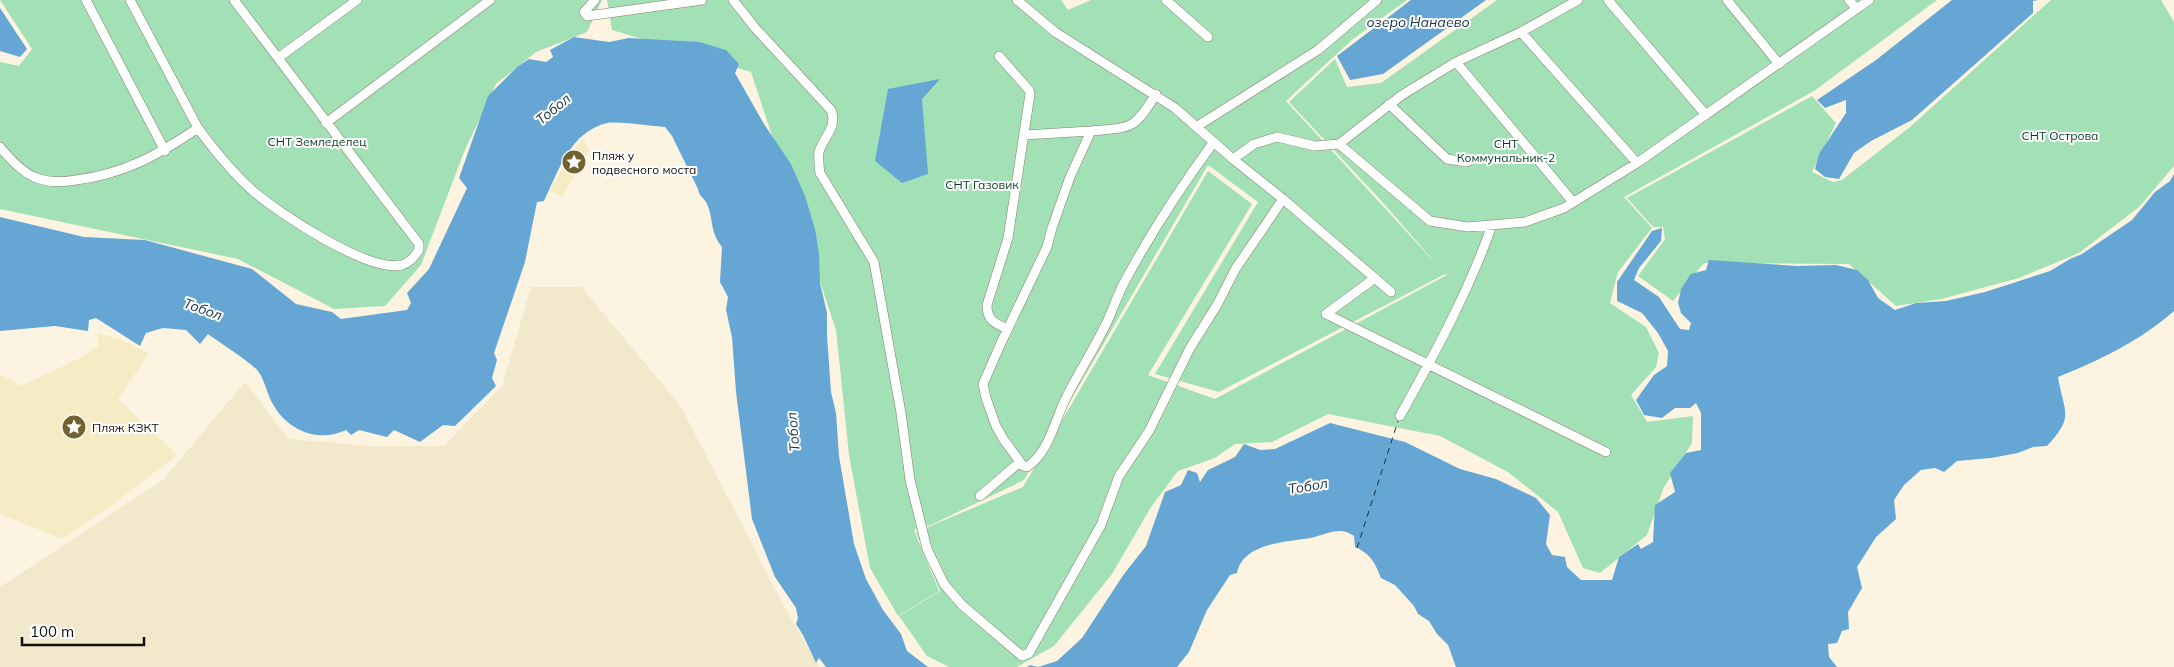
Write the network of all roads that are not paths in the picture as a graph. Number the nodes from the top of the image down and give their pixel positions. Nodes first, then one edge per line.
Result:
1 (86, 0) edge
2 (130, 0) edge
3 (234, 0) edge
4 (356, 0) edge
5 (490, 0) edge
6 (596, 0) edge
7 (702, 0) edge
8 (733, 0) edge
9 (1017, 0) edge
10 (1166, 0) edge
11 (1377, 0) edge
12 (1578, 0) edge
13 (1608, 0) edge
14 (1727, 0) edge
15 (1849, 0) edge
16 (1869, 0) edge
17 (682, 2) edge
18 (1857, 9) junction
19 (1521, 32) junction
20 (1208, 38) dead end
21 (999, 56) dead end
22 (278, 58) junction
23 (1456, 62) junction
24 (1779, 64) junction
25 (1156, 94) junction
26 (1389, 104) junction
27 (1706, 115) junction
28 (326, 124) junction
29 (1196, 127) junction
30 (198, 128) junction
31 (1091, 131) junction
32 (1024, 136) junction
33 (1213, 143) junction
34 (1339, 144) junction
35 (0, 147) edge
36 (165, 151) junction
37 (1233, 159) junction
38 (1467, 162) dead end
39 (1637, 163) junction
40 (1282, 199) junction
41 (1573, 202) junction
42 (1492, 225) junction
43 (1375, 278) junction
44 (1391, 292) dead end
45 (1007, 329) junction
46 (1429, 365) junction
47 (1400, 416) dead end
48 (1606, 452) dead end
49 (1020, 462) junction
50 (980, 496) dead end

1 - 36 street
2 - 30 street
3 - 22 street
4 - 22 street
5 - 28 street
6 - 17 street
7 - 17 street
8 - 40 street
9 - 25 street
10 - 20 street
11 - 29 street
12 - 19 street
13 - 27 street
14 - 24 street
15 - 18 street
16 - 18 street
18 - 24 street
19 - 23 street
19 - 39 street
21 - 32 street
22 - 28 street
23 - 26 street
23 - 41 street
24 - 27 street
25 - 29 street
25 - 31 street
26 - 34 street
26 - 38 street
27 - 39 street
28 - 30 street
29 - 33 street
30 - 36 street
31 - 32 street
31 - 45 street
32 - 45 street
33 - 37 street
33 - 49 street
34 - 37 street
34 - 42 street
35 - 36 street
37 - 40 street
39 - 41 street
40 - 43 street
41 - 42 street
42 - 46 street
43 - 44 street
43 - 46 street
45 - 49 street
46 - 47 street
46 - 48 street
49 - 50 street

